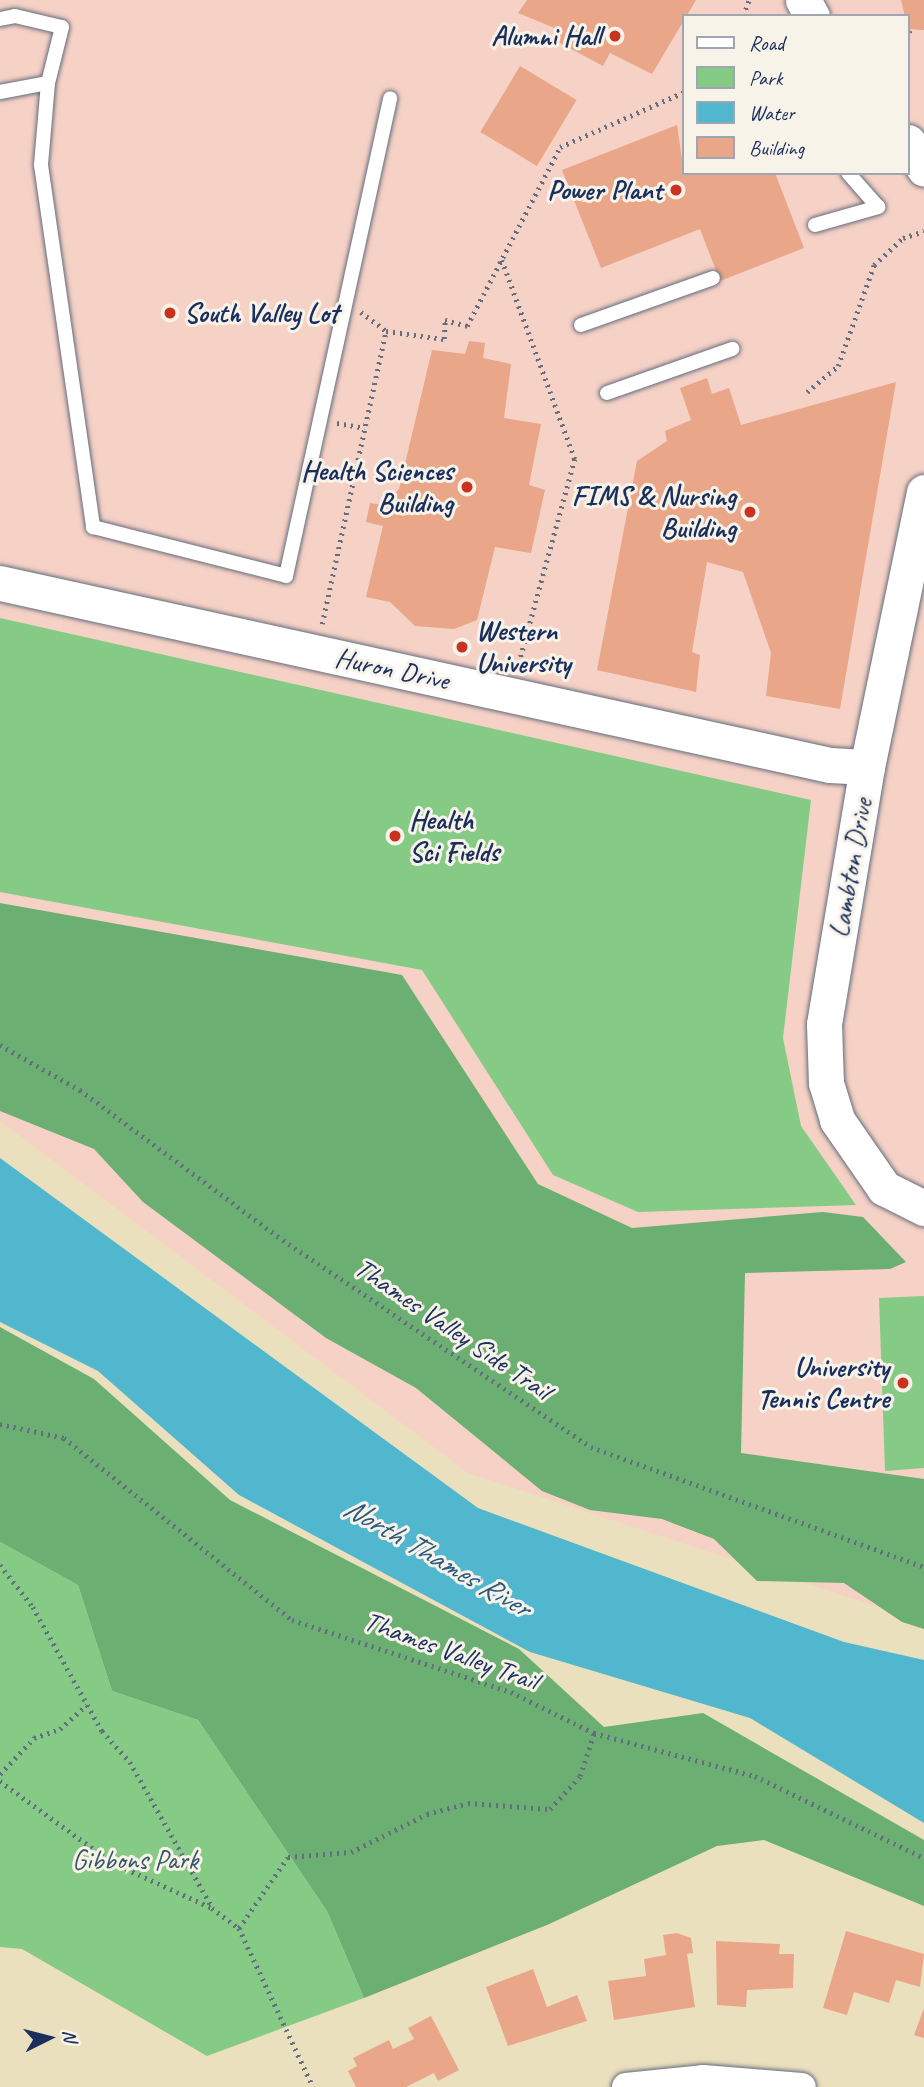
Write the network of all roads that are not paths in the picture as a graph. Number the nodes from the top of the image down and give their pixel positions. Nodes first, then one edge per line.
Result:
1 (0, 19) edge
2 (48, 83) junction
3 (0, 92) edge
4 (390, 98) dead end
5 (910, 145) edge
6 (924, 169) edge
7 (850, 175) edge
8 (815, 225) dead end
9 (713, 278) dead end
10 (581, 326) dead end
11 (732, 349) dead end
12 (607, 393) dead end
13 (924, 492) edge
14 (0, 583) edge
15 (867, 767) junction
16 (924, 1208) edge
17 (626, 2087) edge
18 (802, 2087) edge

1 - 2 lane
2 - 3 lane
2 - 4 lane
5 - 6 street
7 - 8 lane
9 - 10 lane
11 - 12 lane
13 - 15 street, Lambton Drive
14 - 15 street, Huron Drive
15 - 16 street, Lambton Drive
17 - 18 street

